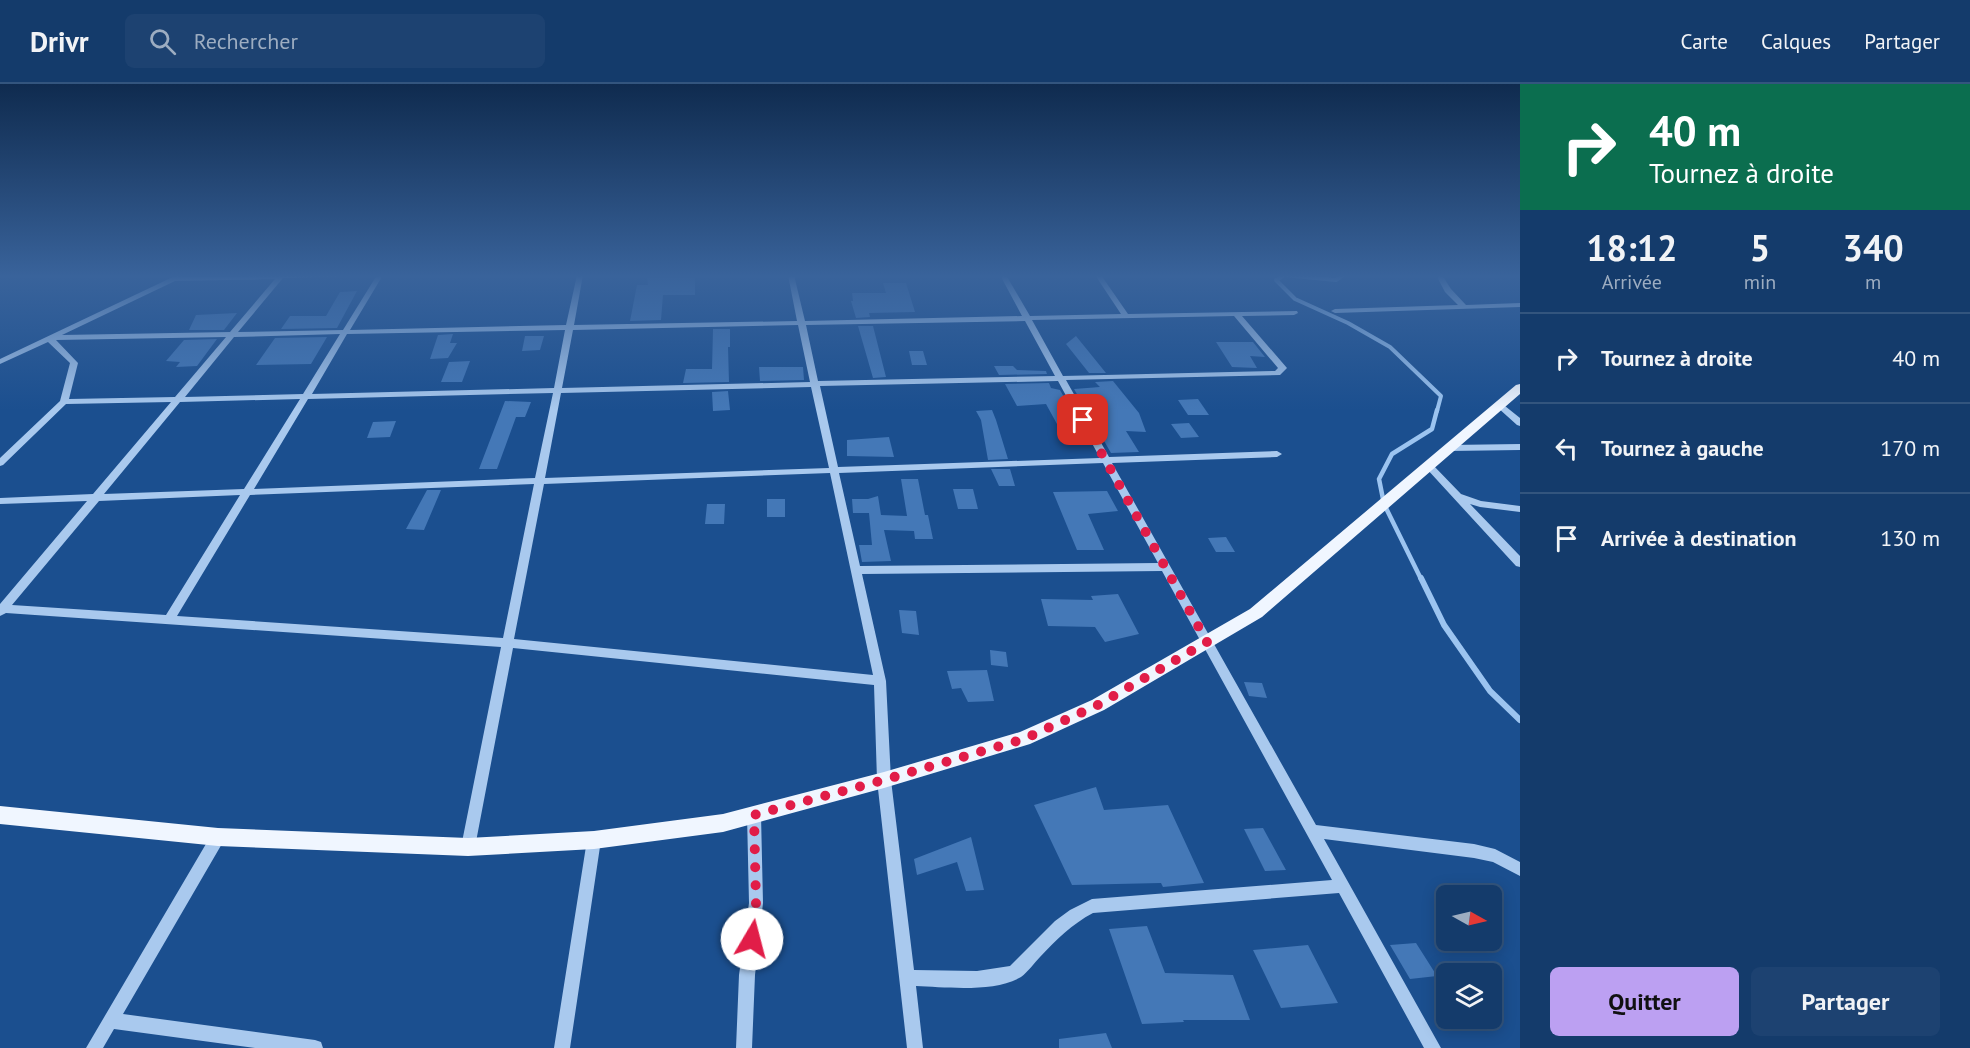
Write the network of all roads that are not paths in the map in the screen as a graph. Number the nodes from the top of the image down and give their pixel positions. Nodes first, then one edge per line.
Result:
1 (87, 320) edge
2 (244, 320) edge
3 (353, 320) edge
4 (570, 320) edge
5 (858, 320) edge
6 (1028, 320) edge
7 (1241, 320) edge
8 (801, 321) junction
9 (569, 326) junction
10 (346, 331) junction
11 (232, 334) junction
12 (49, 338) junction
13 (0, 362) edge
14 (1061, 379) junction
15 (815, 384) junction
16 (1520, 388) edge
17 (557, 390) junction
18 (306, 396) junction
19 (178, 399) junction
20 (64, 402) junction
21 (1500, 405) junction
22 (1520, 423) edge
23 (1520, 447) edge
24 (1450, 448) junction
25 (1277, 454) dead end
26 (1106, 461) junction
27 (0, 463) edge
28 (1428, 466) junction
29 (834, 471) junction
30 (539, 481) junction
31 (247, 492) junction
32 (96, 497) junction
33 (1459, 497) junction
34 (0, 501) edge
35 (1520, 509) edge
36 (1520, 563) edge
37 (1165, 567) junction
38 (856, 570) junction
39 (1, 609) edge
40 (169, 619) junction
41 (1207, 642) junction
42 (508, 643) junction
43 (880, 681) junction
44 (884, 780) junction
45 (0, 815) edge
46 (754, 815) junction
47 (1313, 831) junction
48 (218, 837) junction
49 (594, 840) junction
50 (468, 847) junction
51 (1520, 869) edge
52 (1343, 886) junction
53 (907, 978) junction
54 (111, 1020) junction
55 (94, 1048) edge
56 (315, 1048) edge
57 (562, 1048) edge
58 (744, 1048) edge
59 (915, 1048) edge
60 (1433, 1048) edge

1 - 12 street
2 - 11 street
3 - 10 street
4 - 9 street
5 - 8 street
6 - 14 street
7 - 14 street
8 - 9 street
8 - 15 street
9 - 10 street
9 - 17 street
10 - 11 street
10 - 18 street
11 - 12 street
11 - 19 street
12 - 13 street
12 - 20 street
14 - 15 street
14 - 26 street
15 - 17 street
15 - 29 street
16 - 21 main road
17 - 18 street
17 - 30 street
18 - 19 street
18 - 31 street
19 - 20 street
19 - 32 street
20 - 27 street
21 - 22 street
21 - 24 main road
23 - 24 street
24 - 28 main road
25 - 26 street
26 - 29 street
26 - 37 street
28 - 33 street
28 - 41 main road
29 - 30 street
29 - 38 street
30 - 31 street
30 - 42 street
31 - 32 street
31 - 40 street
32 - 34 street
32 - 39 street
33 - 35 street
33 - 36 street
37 - 38 street
37 - 41 street
38 - 43 street
39 - 40 street
40 - 42 street
41 - 44 main road
41 - 47 street
42 - 43 street
42 - 50 street
43 - 44 street
44 - 46 main road
44 - 53 street
45 - 48 main road
46 - 49 main road
46 - 58 street
47 - 51 street
47 - 52 street
48 - 50 main road
48 - 54 street
49 - 50 main road
49 - 57 street
52 - 53 street
52 - 60 street
53 - 59 street
54 - 55 street
54 - 56 street

